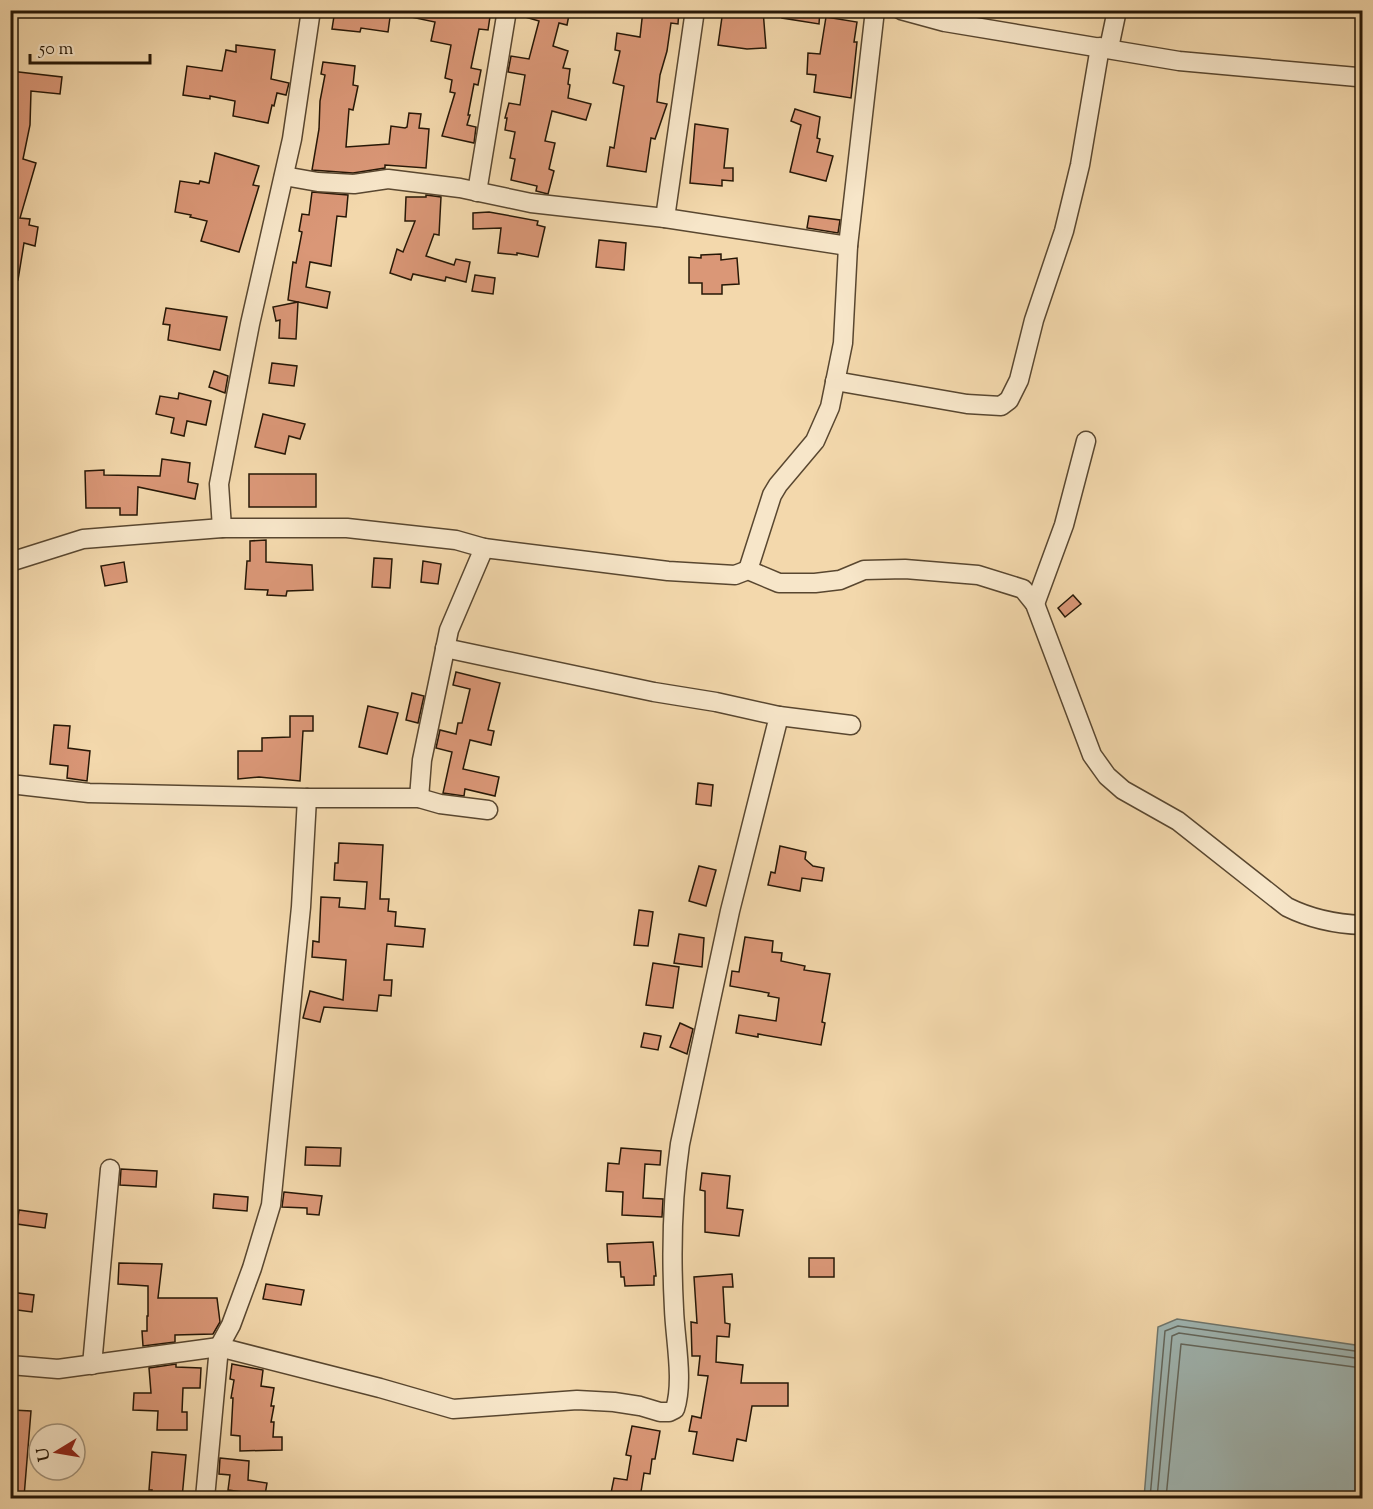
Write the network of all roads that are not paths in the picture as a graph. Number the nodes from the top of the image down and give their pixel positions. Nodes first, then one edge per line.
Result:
1 (311, 10) edge
2 (507, 10) edge
3 (695, 10) edge
4 (875, 10) edge
5 (901, 10) edge
6 (1117, 10) edge
7 (1105, 48) junction
8 (1361, 74) edge
9 (284, 176) junction
10 (477, 192) junction
11 (665, 218) junction
12 (848, 246) junction
13 (835, 381) junction
14 (1086, 441) dead end
15 (222, 528) junction
16 (484, 548) junction
17 (10, 562) edge
18 (748, 570) junction
19 (1035, 604) junction
20 (445, 648) junction
21 (779, 716) junction
22 (851, 725) dead end
23 (10, 784) edge
24 (307, 798) junction
25 (419, 798) junction
26 (488, 810) dead end
27 (1362, 925) edge
28 (110, 1169) dead end
29 (219, 1347) junction
30 (10, 1365) edge
31 (92, 1365) junction
32 (205, 1498) edge

1 - 9 street
2 - 10 street
3 - 11 street
4 - 12 street
5 - 7 street
6 - 7 street
7 - 8 street
7 - 13 street
9 - 10 street
9 - 15 street
10 - 11 street
11 - 12 street
12 - 13 street
13 - 18 street
14 - 19 street
15 - 16 street
15 - 17 street
16 - 18 street
16 - 20 street
18 - 19 street
19 - 27 street
20 - 21 street
20 - 25 street
21 - 22 street
21 - 29 street
23 - 24 street
24 - 25 street
24 - 29 street
25 - 26 street
28 - 31 street
29 - 31 street
29 - 32 street
30 - 31 street

